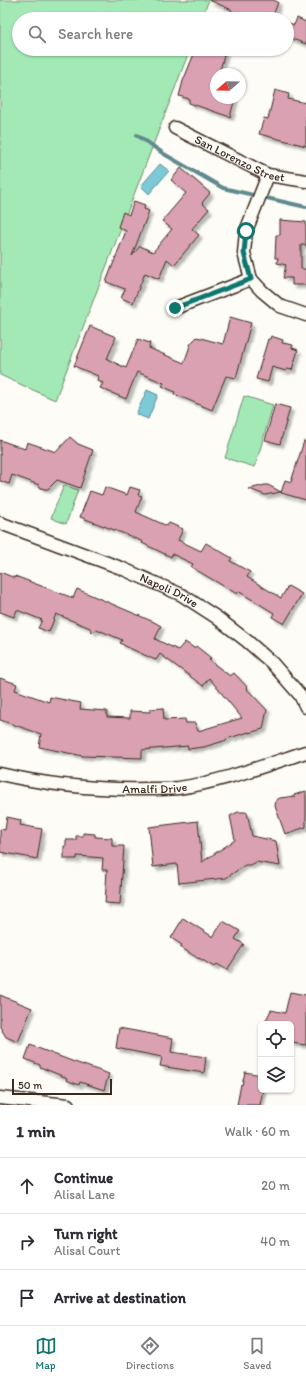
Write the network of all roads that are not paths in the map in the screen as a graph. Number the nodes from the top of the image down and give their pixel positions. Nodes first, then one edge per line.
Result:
1 (176, 128) dead end
2 (268, 175) junction
3 (306, 181) edge
4 (251, 279) junction
5 (175, 308) dead end
6 (306, 315) edge
7 (0, 523) edge
8 (306, 707) edge
9 (306, 752) edge
10 (0, 774) edge
11 (0, 1098) edge
12 (68, 1105) edge

1 - 2 street, San Lorenzo Street
2 - 3 street, San Lorenzo Street
2 - 4 street
4 - 5 street
4 - 6 street
7 - 8 street, Napoli Drive
9 - 10 street, Amalfi Drive
11 - 12 street

